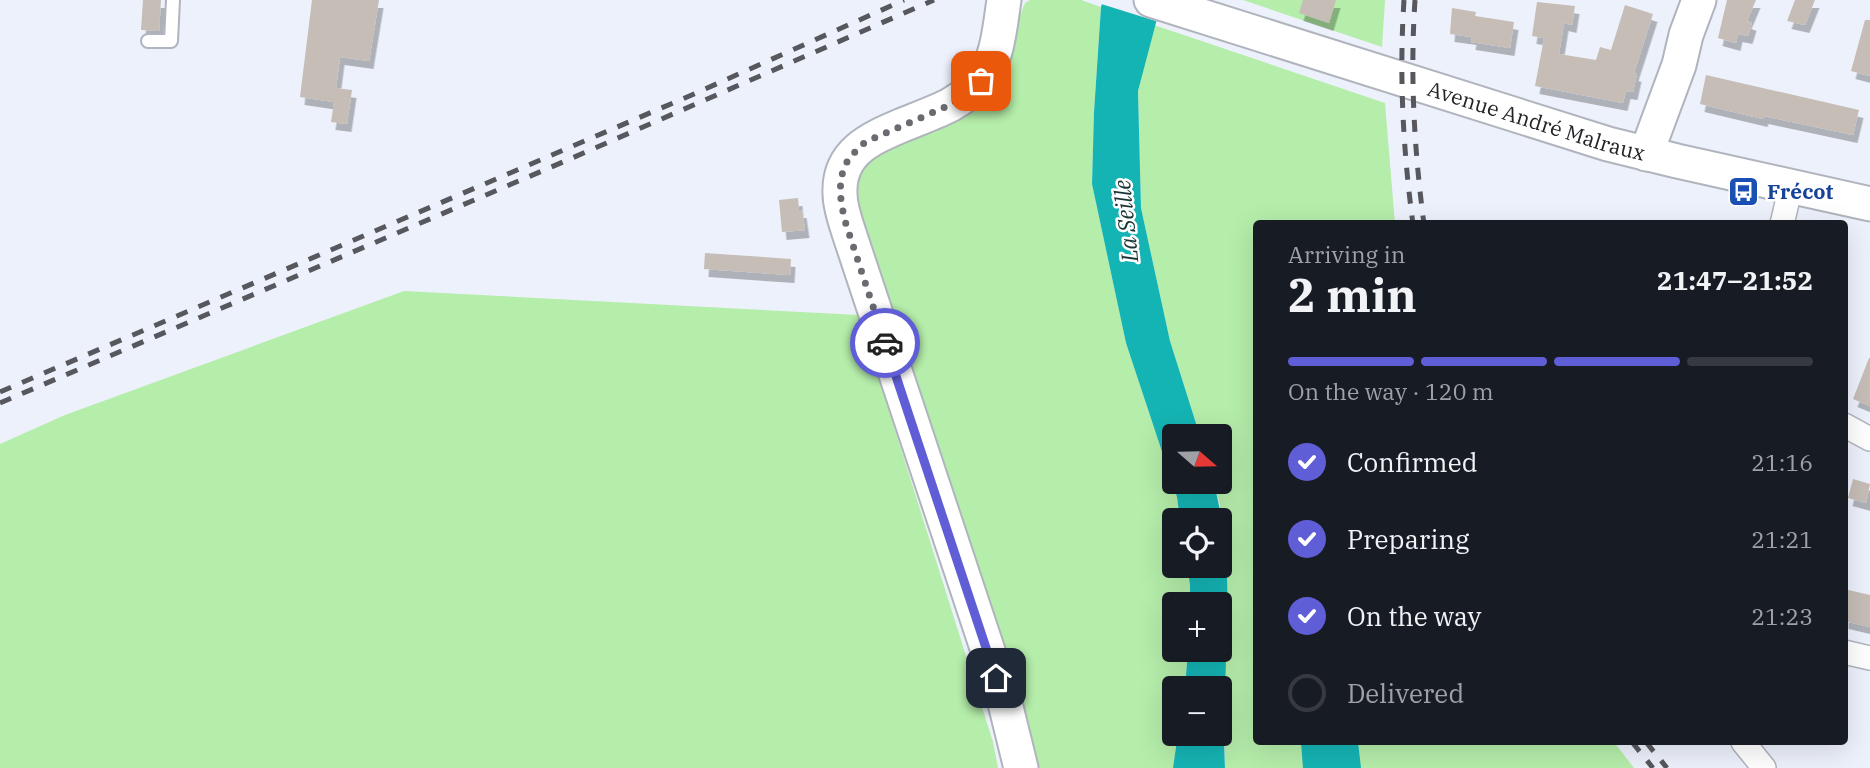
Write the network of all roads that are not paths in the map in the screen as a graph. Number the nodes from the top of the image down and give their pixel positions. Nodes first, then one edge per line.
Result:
1 (173, 0) edge
2 (1004, 0) edge
3 (1151, 0) edge
4 (1699, 0) edge
5 (148, 41) dead end
6 (1646, 154) junction
7 (1791, 186) junction
8 (1870, 204) edge
9 (1783, 220) edge
10 (1848, 427) edge
11 (1870, 439) edge
12 (1848, 653) edge
13 (1870, 658) edge
14 (1745, 745) edge
15 (1021, 768) edge
16 (1764, 768) edge

1 - 5 lane
2 - 15 street
3 - 6 street, Avenue André Malraux
4 - 6 street
6 - 7 street, Avenue André Malraux
7 - 8 street, Avenue André Malraux
7 - 9 street
10 - 11 street
12 - 13 street
14 - 16 street

